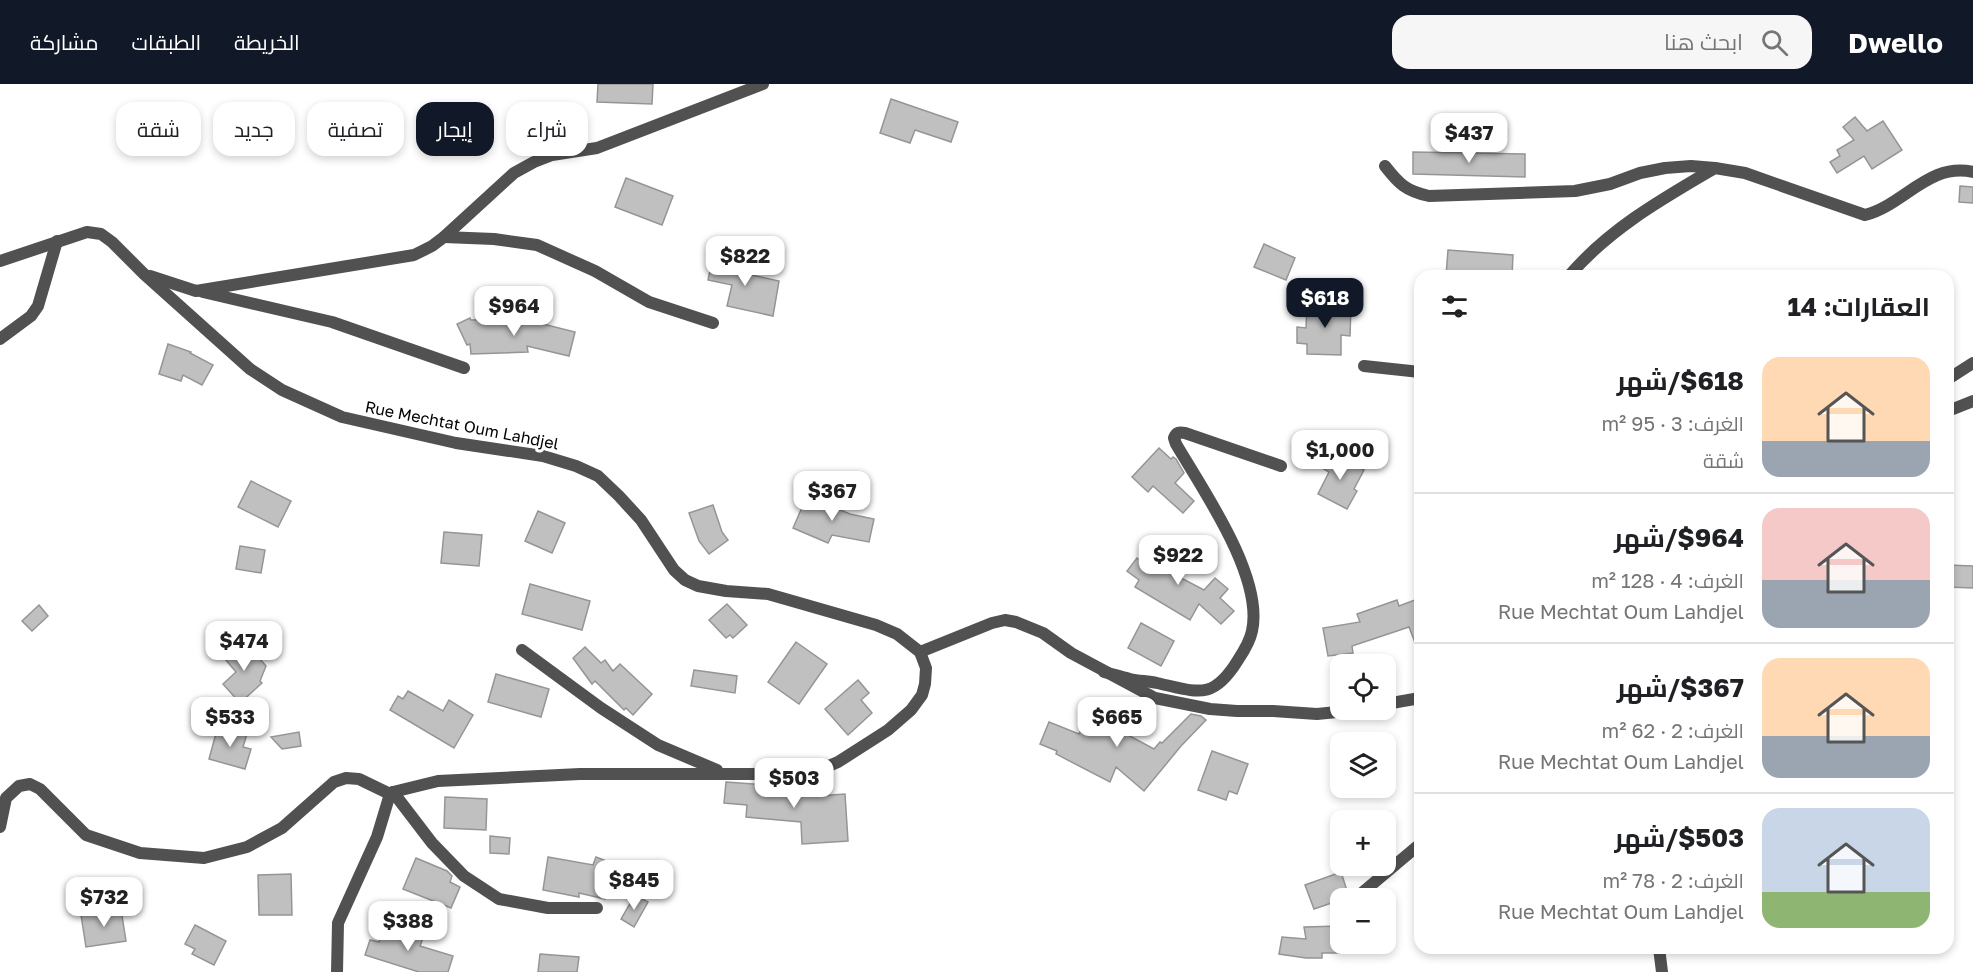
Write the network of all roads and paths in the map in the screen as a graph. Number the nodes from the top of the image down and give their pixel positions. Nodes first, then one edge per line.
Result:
1 (763, 84) edge
2 (1385, 166) dead end
3 (1714, 168) junction
4 (1973, 172) edge
5 (444, 237) junction
6 (57, 241) junction
7 (0, 261) edge
8 (1575, 270) edge
9 (144, 274) junction
10 (196, 291) junction
11 (713, 323) dead end
12 (0, 339) edge
13 (1973, 363) edge
14 (1364, 366) dead end
15 (464, 368) dead end
16 (1414, 371) edge
17 (1954, 375) edge
18 (1973, 401) edge
19 (1954, 409) edge
20 (1281, 466) dead end
21 (522, 650) dead end
22 (920, 652) junction
23 (1104, 672) junction
24 (1414, 699) edge
25 (1396, 702) edge
26 (1330, 713) edge
27 (723, 773) junction
28 (392, 793) junction
29 (0, 827) edge
30 (1414, 849) edge
31 (1368, 888) edge
32 (597, 908) dead end
33 (1660, 954) edge
34 (337, 972) edge
35 (1662, 972) edge

1 - 5 street
2 - 3 street
3 - 4 street
3 - 8 street
5 - 10 street
5 - 11 street
6 - 7 street, Rue Mechtat Oum Lahdjel
6 - 9 street, Rue Mechtat Oum Lahdjel
6 - 12 street
9 - 10 street
9 - 22 street, Rue Mechtat Oum Lahdjel
10 - 15 street
13 - 17 street
14 - 16 street
18 - 19 street
20 - 23 street
21 - 27 street
22 - 23 street
22 - 27 street
23 - 26 street
24 - 25 street
27 - 28 street
28 - 29 street
28 - 32 street
28 - 34 street
30 - 31 street
33 - 35 street

